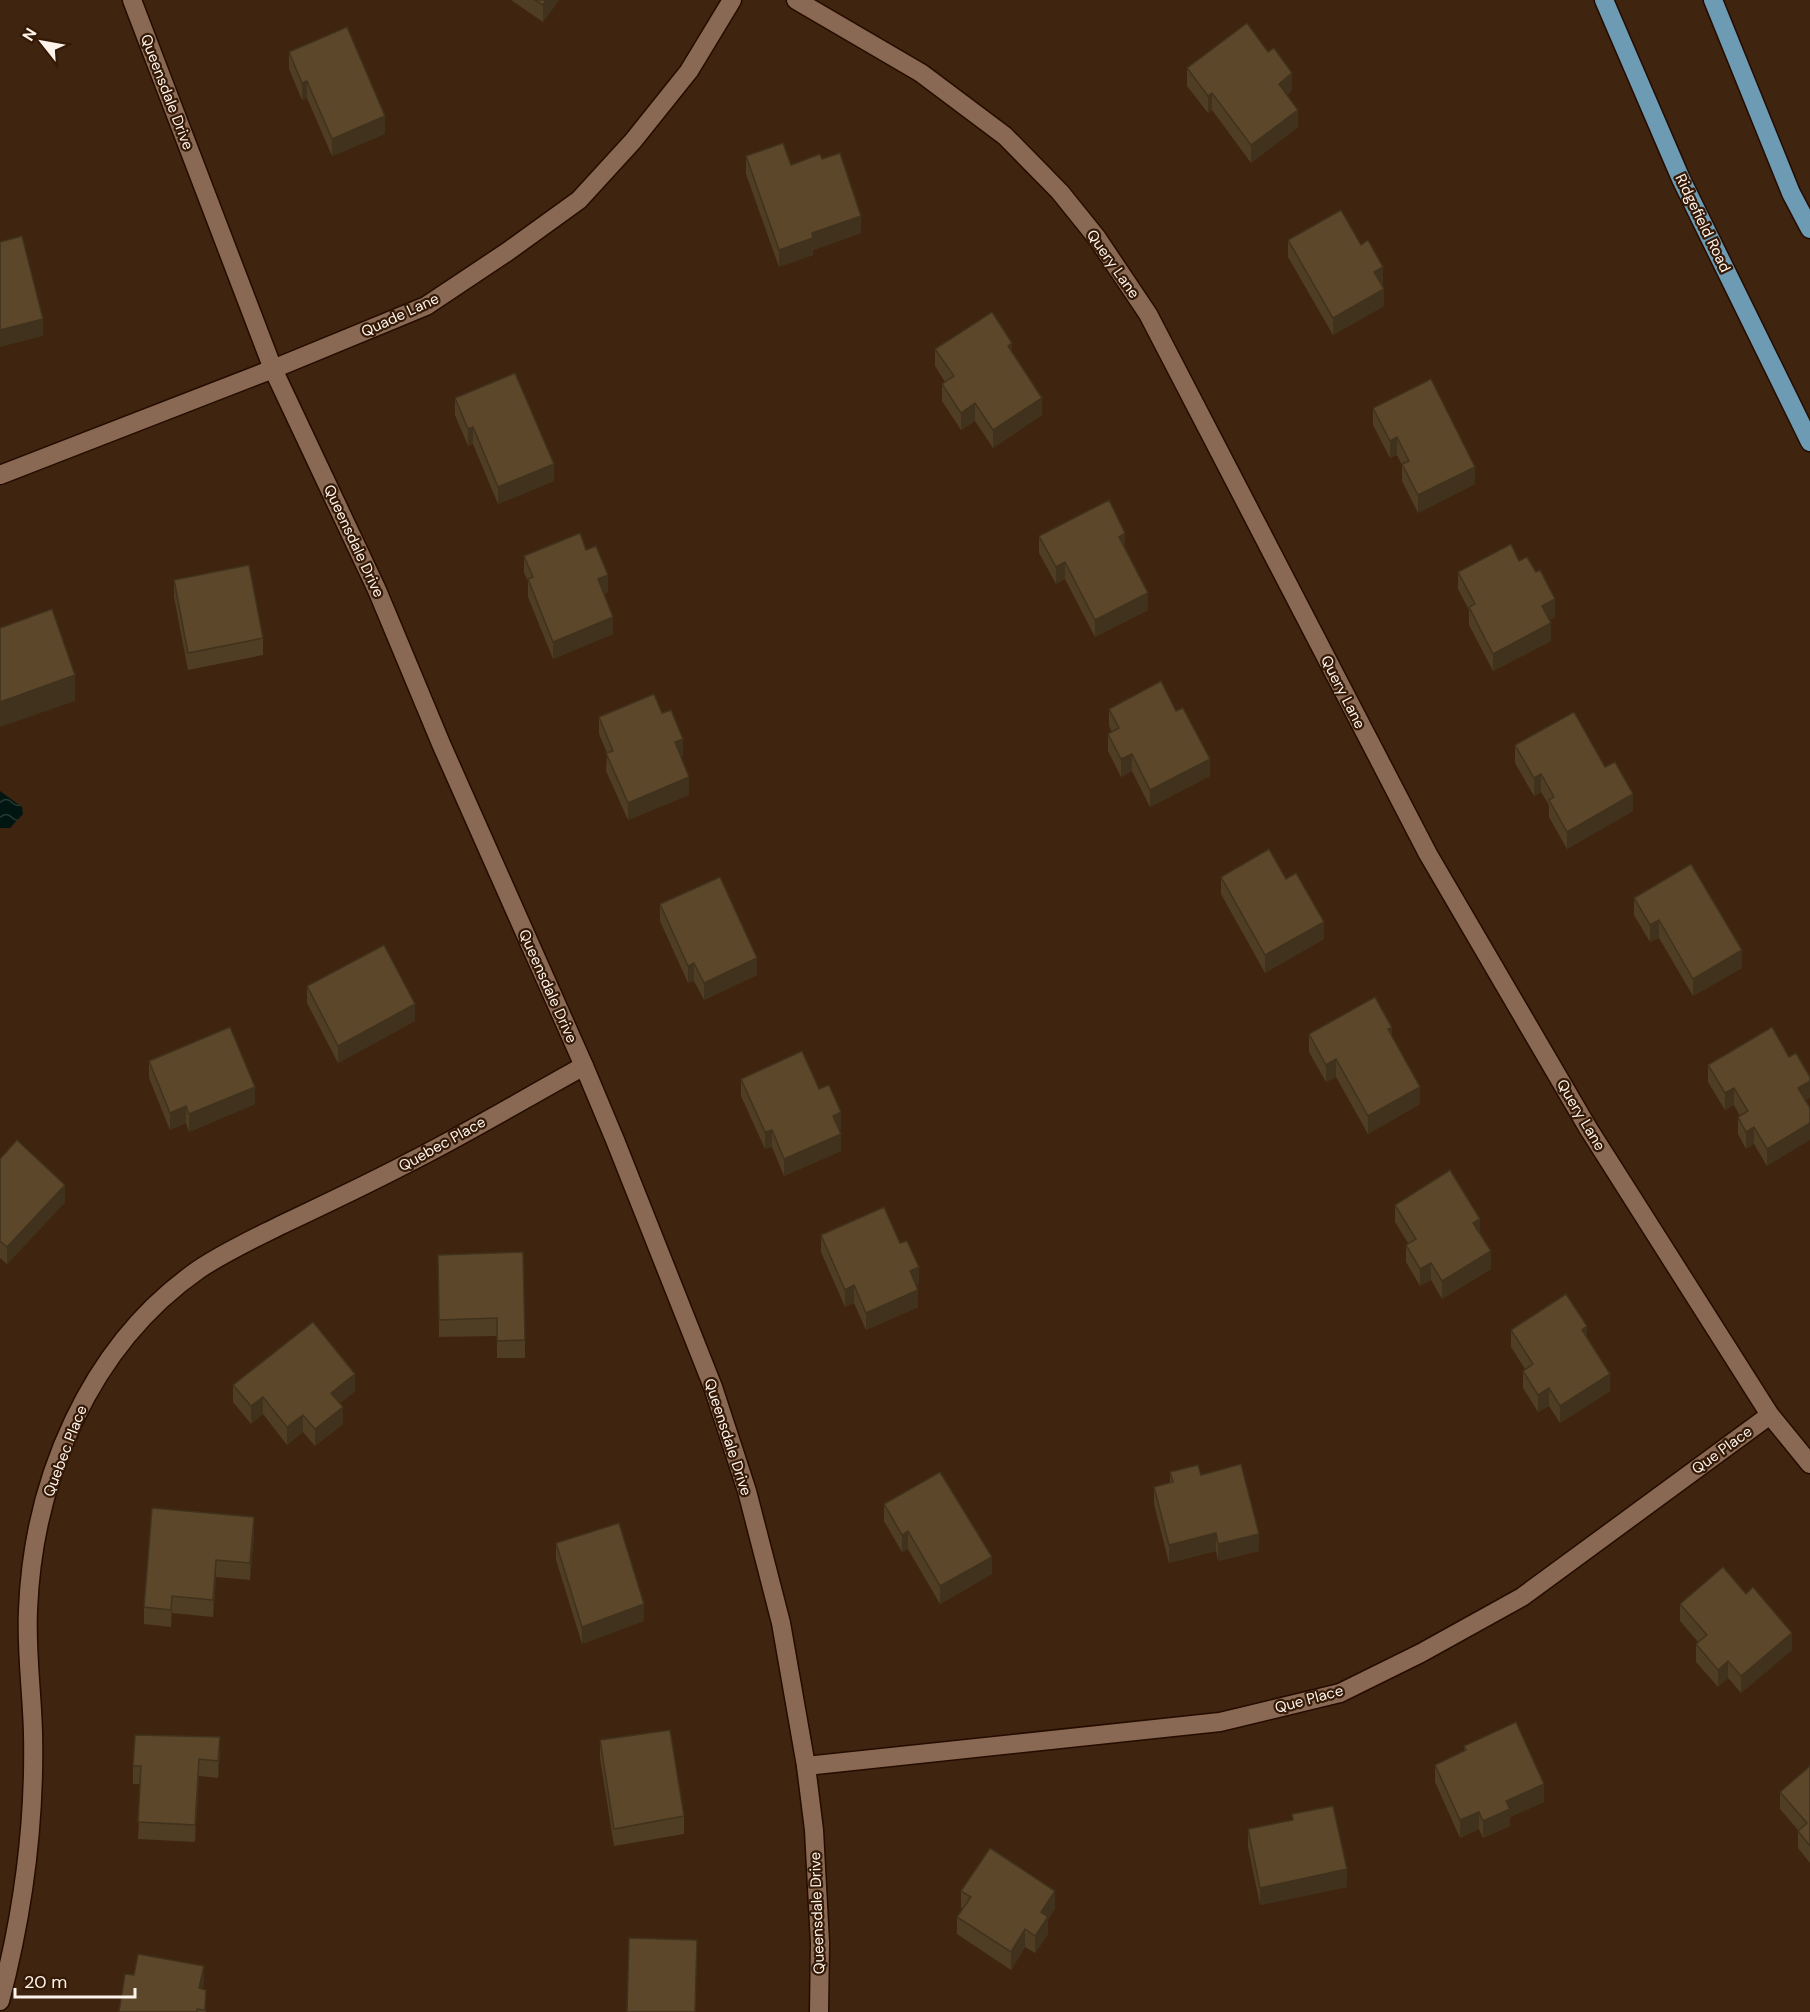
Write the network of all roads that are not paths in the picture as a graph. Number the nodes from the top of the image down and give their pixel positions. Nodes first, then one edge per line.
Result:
1 (132, 0) edge
2 (732, 0) edge
3 (796, 0) edge
4 (1604, 0) edge
5 (1713, 0) edge
6 (1810, 229) edge
7 (273, 369) junction
8 (1810, 442) edge
9 (0, 474) edge
10 (584, 1066) junction
11 (1770, 1414) junction
12 (1810, 1464) edge
13 (806, 1766) junction
14 (0, 2001) edge
15 (819, 2012) edge

1 - 7 street, Queensdale Drive
2 - 7 street, Quade Lane
3 - 11 street, Query Lane
4 - 8 main road, Ridgefield Road
5 - 6 main road
7 - 9 street, Quade Lane
7 - 10 street, Queensdale Drive
10 - 13 street, Queensdale Drive
10 - 14 street, Quebec Place
11 - 12 street, Query Lane
11 - 13 street, Que Place
13 - 15 street, Queensdale Drive

